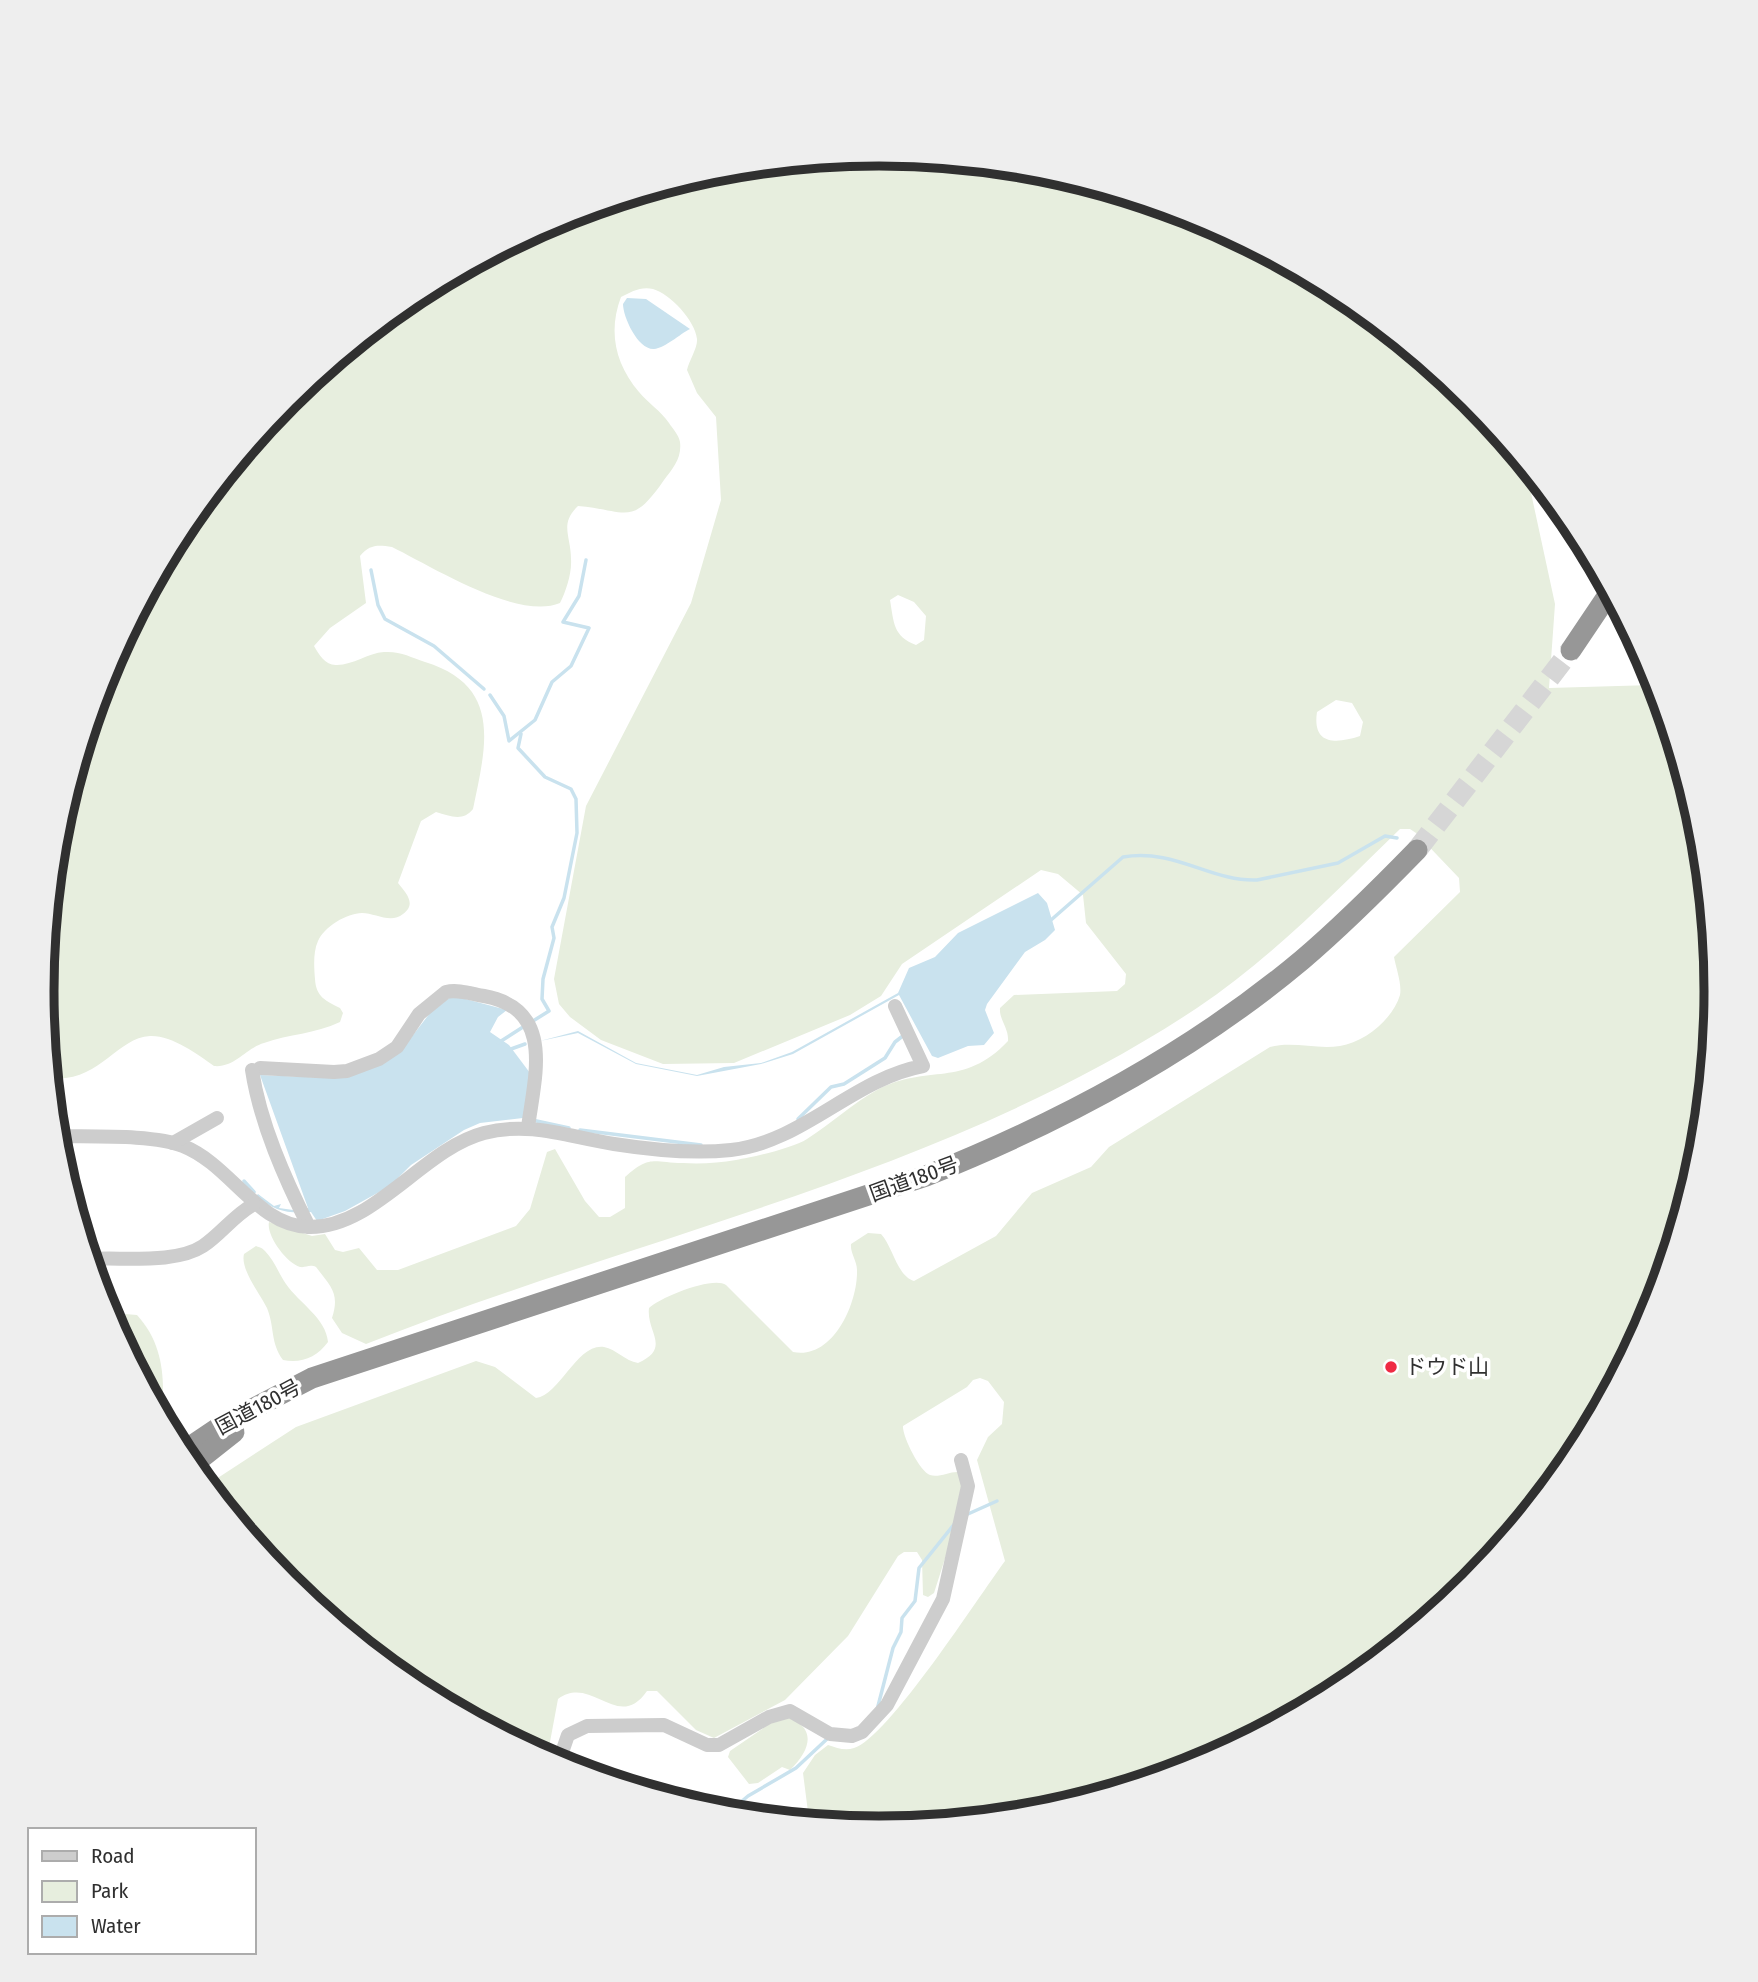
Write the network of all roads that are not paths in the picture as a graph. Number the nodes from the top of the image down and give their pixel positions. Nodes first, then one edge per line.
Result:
1 (1605, 600) edge
2 (1572, 650) tunnel mouth
3 (1417, 850) tunnel mouth
4 (895, 1006) dead end
5 (217, 1118) dead end
6 (528, 1127) junction
7 (67, 1137) edge
8 (173, 1143) junction
9 (254, 1204) junction
10 (304, 1216) junction
11 (99, 1259) edge
12 (338, 1370) junction
13 (191, 1446) edge
14 (200, 1459) edge
15 (961, 1460) dead end
16 (562, 1753) edge

1 - 2 highway
3 - 12 highway, 国道180号
4 - 6 street
5 - 8 street
6 - 10 street
6 - 10 street
7 - 8 street
8 - 9 street
9 - 10 street
9 - 11 street
12 - 13 highway, 国道180号
12 - 14 highway, 国道180号
15 - 16 street

